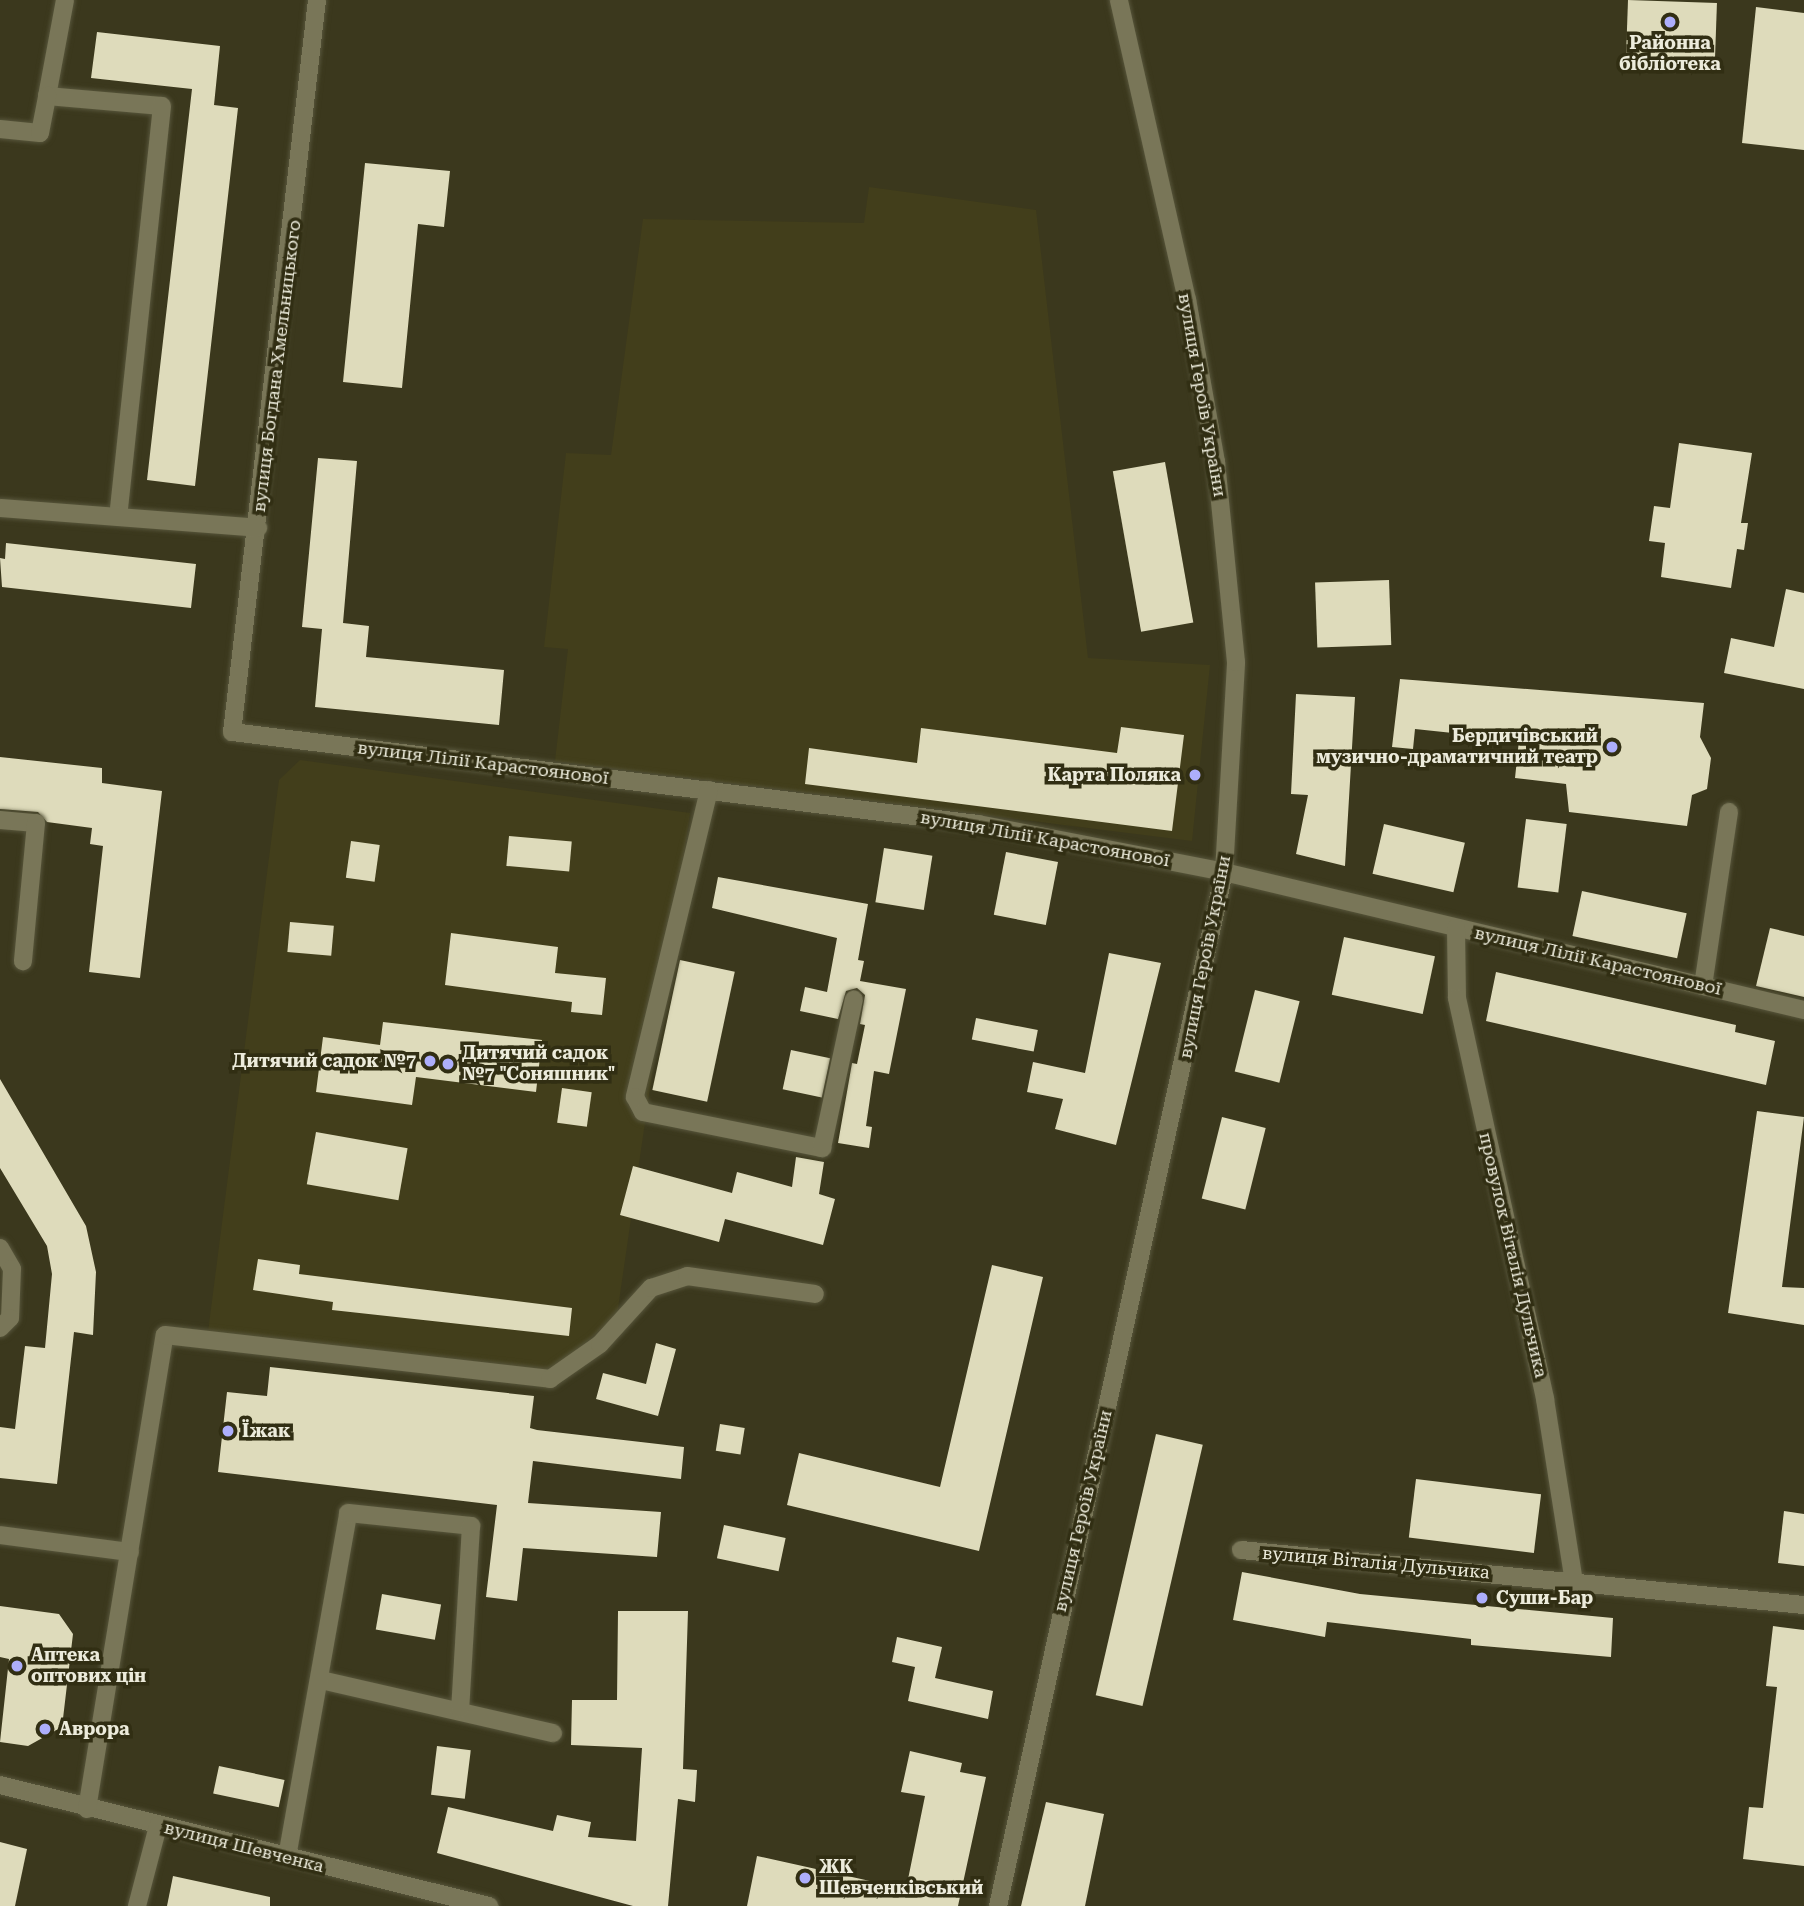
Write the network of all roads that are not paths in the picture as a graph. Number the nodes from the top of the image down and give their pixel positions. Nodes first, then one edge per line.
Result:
1 (65, 0) edge
2 (317, 0) edge
3 (1119, 0) edge
4 (47, 96) junction
5 (0, 129) edge
6 (0, 508) edge
7 (118, 517) junction
8 (258, 528) junction
9 (232, 732) joint
10 (709, 790) junction
11 (1729, 812) dead end
12 (0, 820) edge
13 (1224, 872) junction
14 (1456, 928) junction
15 (23, 961) dead end
16 (1703, 986) junction
17 (854, 999) dead end
18 (1804, 1010) edge
19 (0, 1248) edge
20 (815, 1294) dead end
21 (0, 1328) edge
22 (0, 1535) edge
23 (1241, 1550) dead end
24 (130, 1552) junction
25 (1574, 1582) junction
26 (1804, 1605) edge
27 (321, 1680) junction
28 (460, 1709) junction
29 (554, 1733) dead end
30 (0, 1784) edge
31 (88, 1808) junction
32 (158, 1826) junction
33 (287, 1857) junction
34 (137, 1906) edge
35 (489, 1906) edge
36 (998, 1906) edge

1 - 4 street
2 - 8 street, вулиця Богдана Хмельницького
3 - 13 street, вулиця Героїв України
4 - 5 street
4 - 7 street
6 - 7 street
7 - 8 street
8 - 9 street, вулиця Богдана Хмельницького
9 - 10 street, вулиця Лілії Карастоянової
10 - 13 street, вулиця Лілії Карастоянової
10 - 17 street
11 - 16 street
12 - 15 street
13 - 14 street, вулиця Лілії Карастоянової
13 - 36 street, вулиця Героїв України
14 - 16 street, вулиця Лілії Карастоянової
14 - 25 street, провулок Віталія Дульчика
16 - 18 street, вулиця Лілії Карастоянової
19 - 21 street
20 - 24 street
22 - 24 street
23 - 25 street, вулиця Віталія Дульчика
24 - 31 street
25 - 26 street, вулиця Віталія Дульчика
27 - 28 street
27 - 28 street
27 - 33 street
28 - 29 street
30 - 31 street, вулиця Шевченка
31 - 32 street, вулиця Шевченка
32 - 33 street, вулиця Шевченка
32 - 34 street
33 - 35 street, вулиця Шевченка

